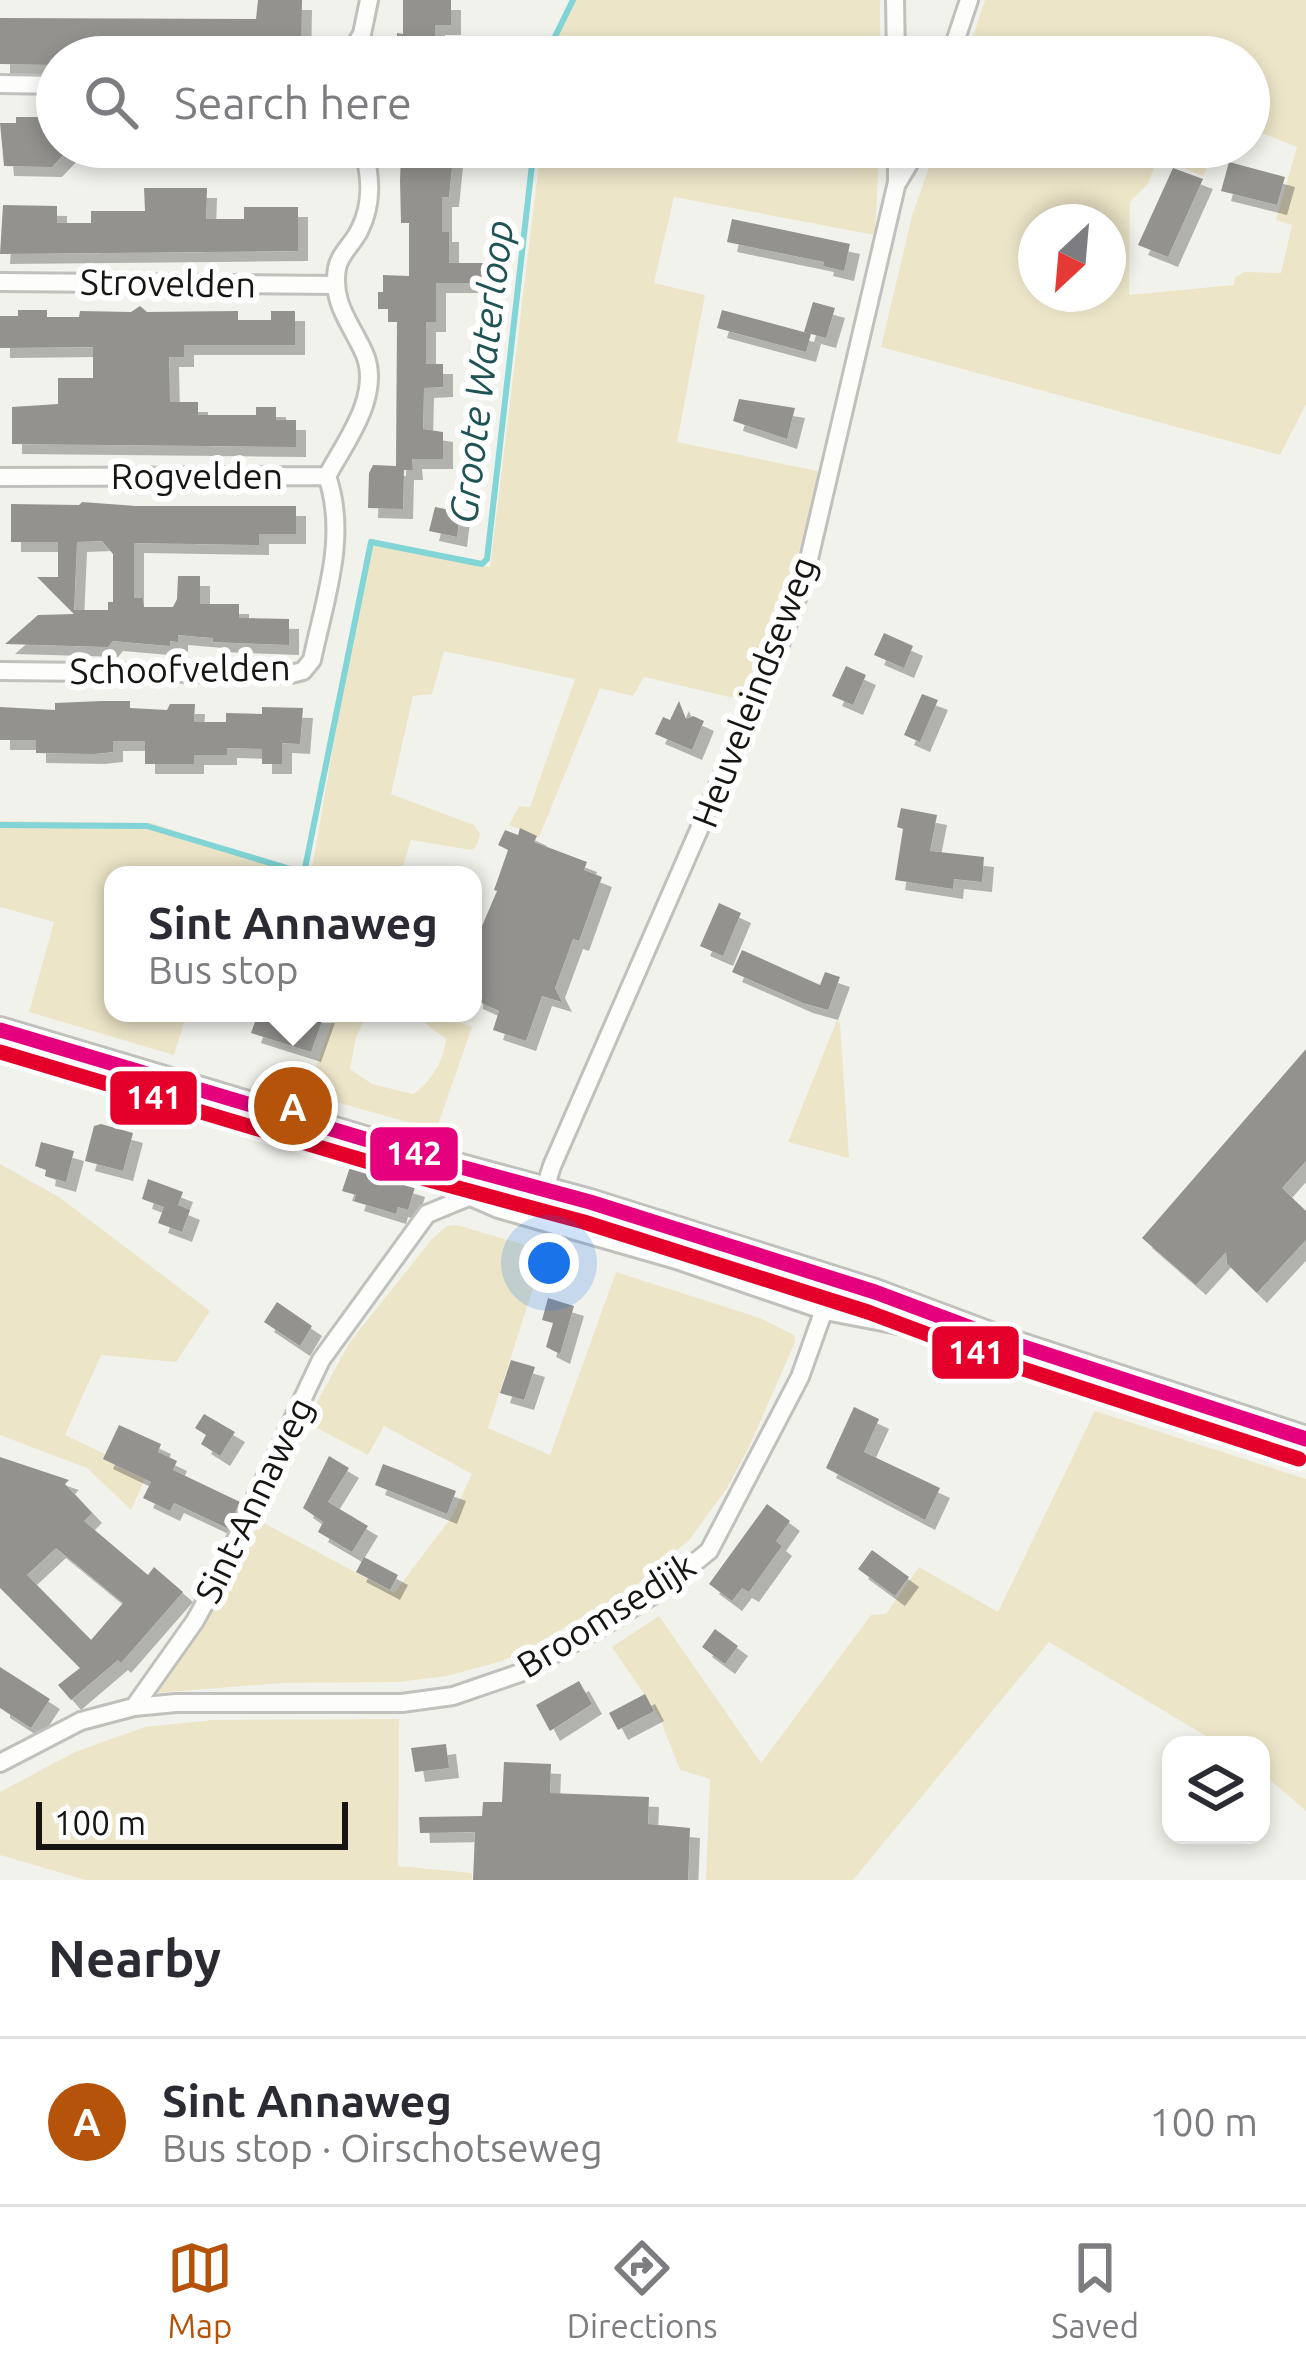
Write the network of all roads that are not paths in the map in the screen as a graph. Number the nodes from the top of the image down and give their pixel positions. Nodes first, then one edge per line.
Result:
1 (369, 0) edge
2 (895, 0) edge
3 (969, 0) edge
4 (361, 36) edge
5 (896, 36) edge
6 (957, 36) edge
7 (0, 84) edge
8 (36, 85) edge
9 (367, 168) edge
10 (897, 168) edge
11 (906, 168) edge
12 (897, 182) junction
13 (0, 282) edge
14 (336, 285) junction
15 (327, 476) junction
16 (0, 477) edge
17 (0, 671) edge
18 (0, 1030) edge
19 (0, 1048) edge
20 (545, 1189) junction
21 (473, 1195) junction
22 (537, 1215) junction
23 (835, 1279) junction
24 (826, 1307) junction
25 (1006, 1341) junction
26 (1306, 1439) edge
27 (134, 1707) junction
28 (0, 1762) edge

1 - 4 street
2 - 5 street
3 - 6 street
7 - 8 street
9 - 14 street
10 - 12 street, Heuveleindseweg
11 - 12 street
12 - 20 street, Heuveleindseweg
13 - 14 street, Strovelden
14 - 15 street, Rogvelden
15 - 16 street, Rogvelden
15 - 17 street, Schoofvelden
18 - 20 main road
19 - 21 main road
20 - 22 street, Heuveleindseweg
20 - 23 main road
21 - 22 main road
21 - 27 street, Sint-Annaweg
22 - 24 main road
23 - 24 street, Broomsedijk
23 - 25 main road
24 - 25 main road
24 - 27 street, Broomsedijk
25 - 26 main road
27 - 28 street

